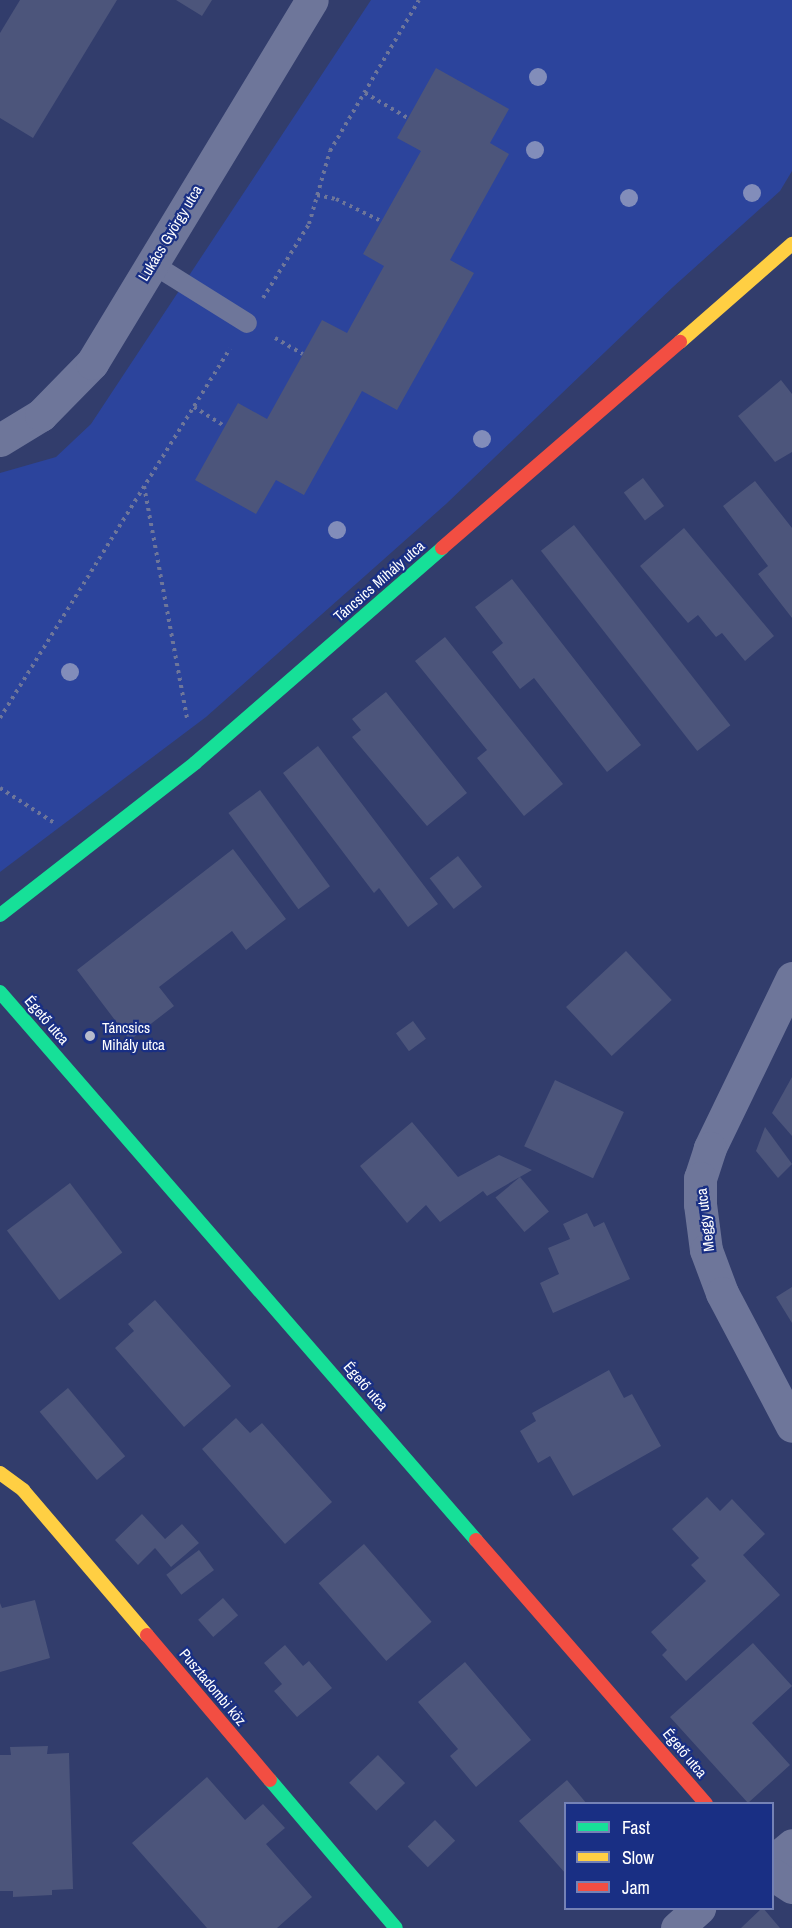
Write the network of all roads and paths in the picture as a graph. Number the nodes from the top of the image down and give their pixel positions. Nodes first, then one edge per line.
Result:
1 (312, 0) edge
2 (420, 0) edge
3 (364, 93) junction
4 (408, 118) dead end
5 (317, 195) junction
6 (381, 221) dead end
7 (789, 238) edge
8 (151, 263) junction
9 (247, 323) junction
10 (194, 407) junction
11 (225, 426) dead end
12 (0, 440) edge
13 (144, 486) junction
14 (0, 718) edge
15 (195, 763) junction
16 (0, 788) edge
17 (90, 845) junction
18 (0, 915) edge
19 (792, 978) edge
20 (0, 992) edge
21 (792, 1426) edge
22 (0, 1473) edge
23 (705, 1802) edge
24 (792, 1845) edge
25 (774, 1860) edge
26 (774, 1875) edge
27 (792, 1887) edge
28 (697, 1910) edge
29 (396, 1928) edge
30 (676, 1928) edge

1 - 8 street, Lukács György utca
2 - 3 path
3 - 4 path
3 - 5 path
5 - 6 path
5 - 9 path
7 - 15 street, Táncsics Mihály utca
8 - 9 lane
8 - 12 street, Lukács György utca
9 - 10 path
10 - 11 path
10 - 13 path
13 - 14 path
13 - 15 path
15 - 17 street, Táncsics Mihály utca
16 - 17 path
17 - 18 street, Táncsics Mihály utca
19 - 21 street, Meggy utca
20 - 23 street, Égető utca
22 - 29 street, Pusztadombi köz
24 - 25 street
26 - 27 street
28 - 30 street

